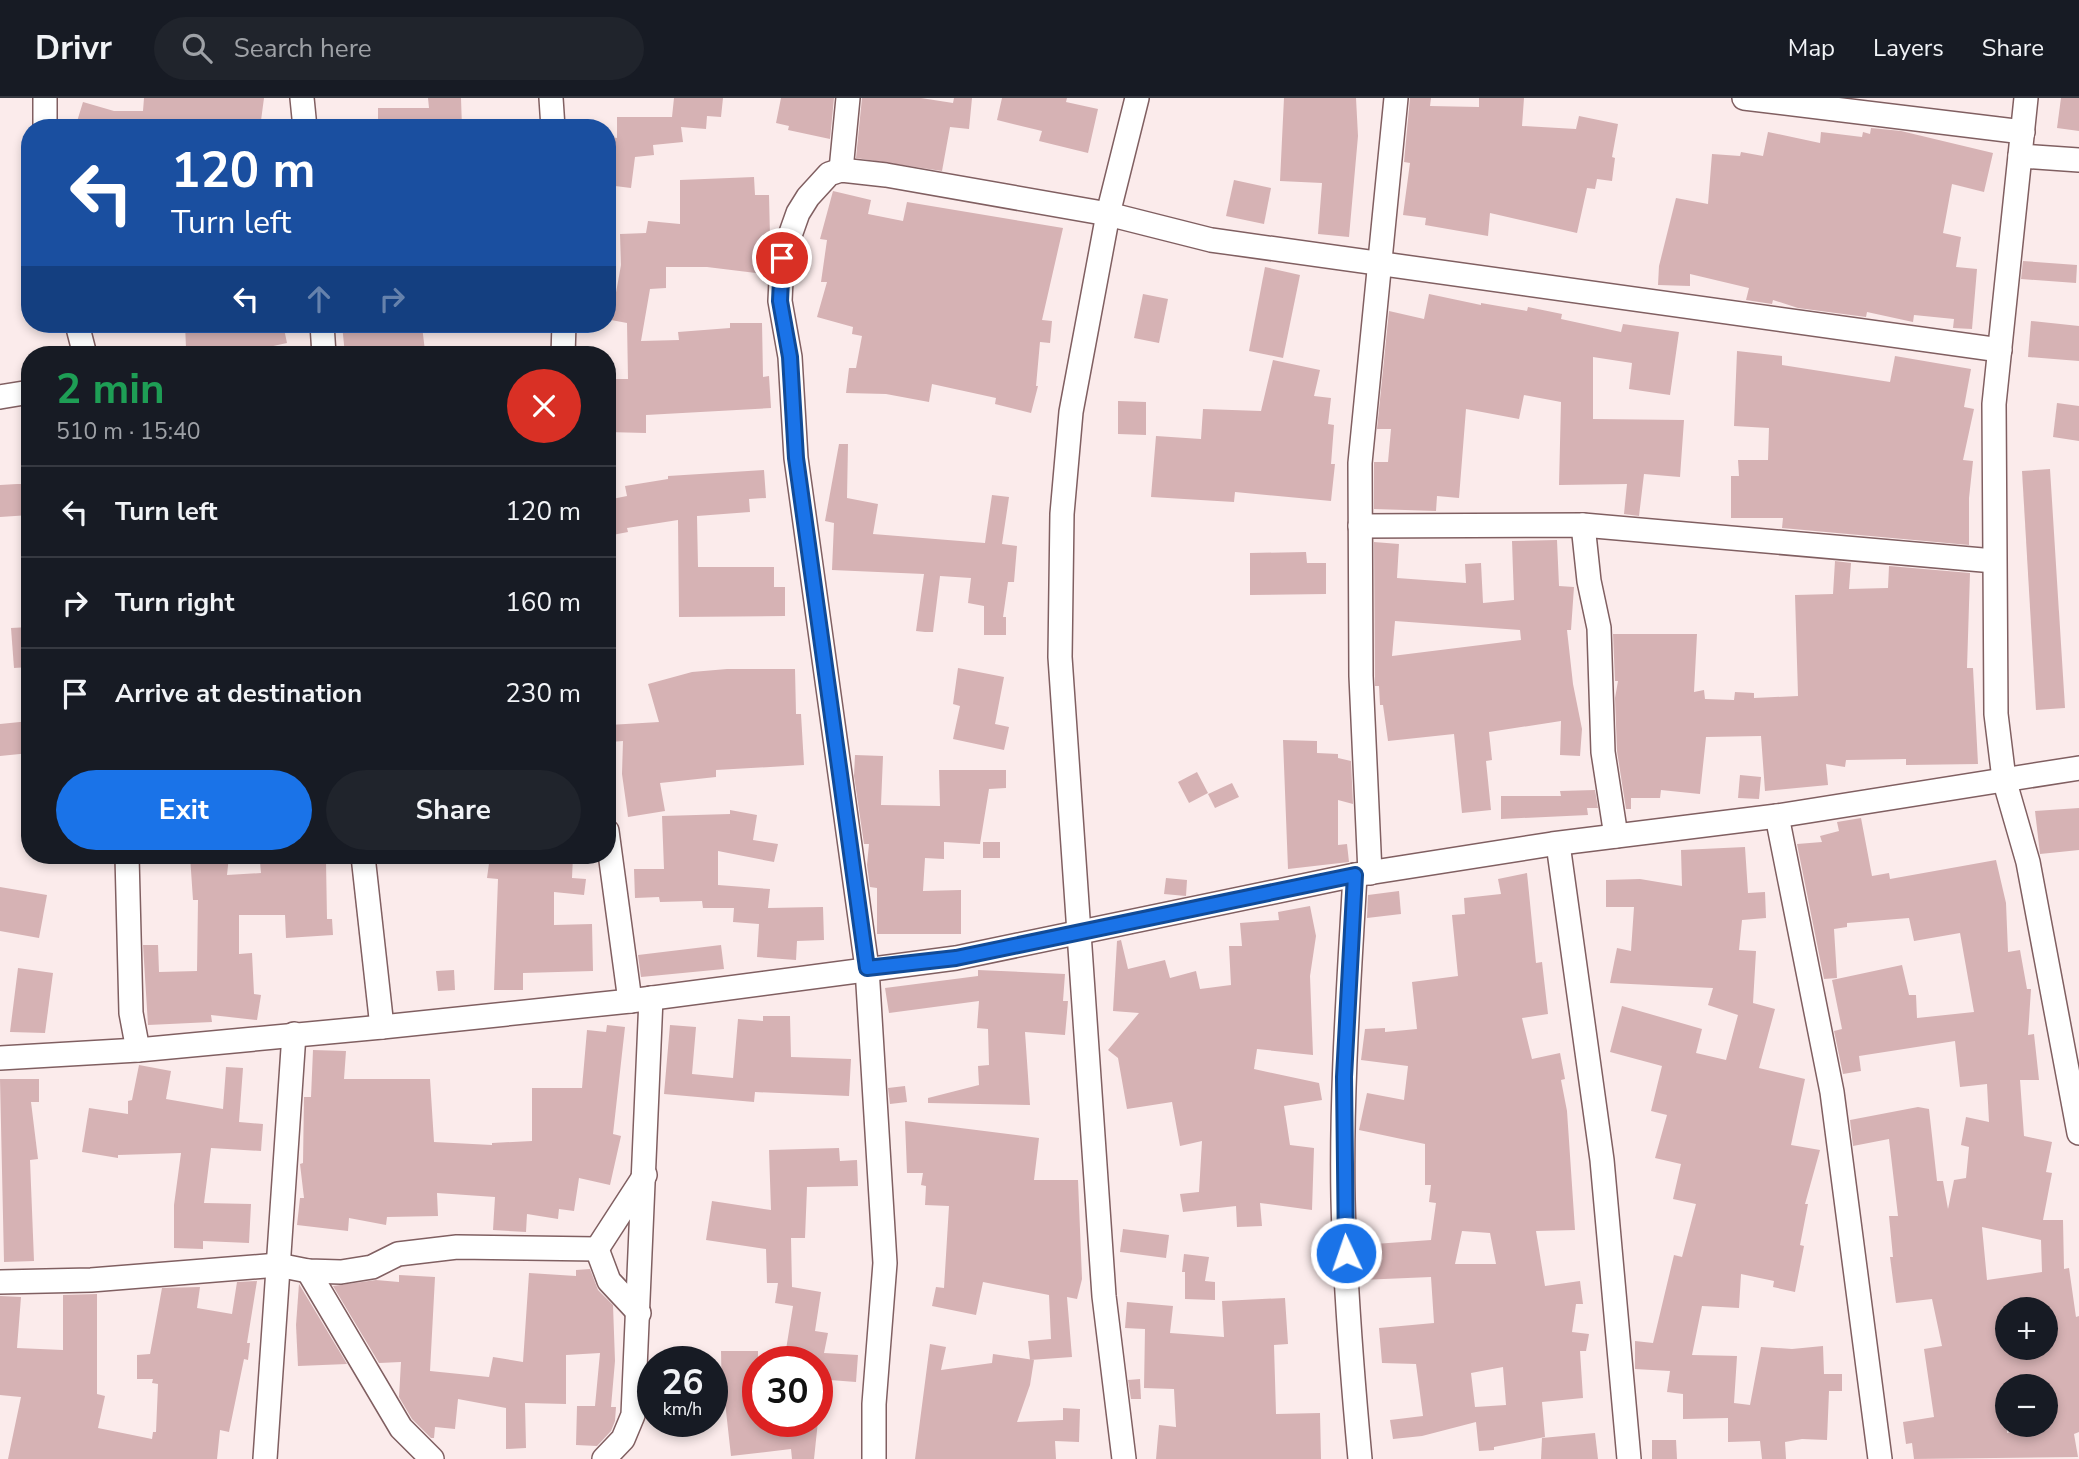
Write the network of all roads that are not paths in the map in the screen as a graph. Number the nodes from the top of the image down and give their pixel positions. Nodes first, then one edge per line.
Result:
1 (45, 98) edge
2 (302, 98) edge
3 (551, 98) edge
4 (848, 98) edge
5 (1137, 98) edge
6 (1396, 98) edge
7 (1744, 98) edge
8 (2026, 98) edge
9 (45, 119) edge
10 (304, 119) edge
11 (552, 119) edge
12 (2022, 132) junction
13 (2020, 156) junction
14 (2079, 160) edge
15 (841, 170) junction
16 (1108, 214) junction
17 (1380, 265) junction
18 (2000, 350) junction
19 (21, 394) edge
20 (0, 397) edge
21 (1583, 525) junction
22 (1360, 526) junction
23 (1994, 561) junction
24 (2079, 768) edge
25 (2004, 779) junction
26 (1777, 816) junction
27 (1616, 836) junction
28 (1558, 844) junction
29 (127, 864) edge
30 (364, 864) edge
31 (613, 864) edge
32 (1363, 874) junction
33 (1082, 932) junction
34 (867, 968) junction
35 (640, 1000) junction
36 (383, 1027) junction
37 (294, 1034) junction
38 (138, 1050) junction
39 (0, 1058) edge
40 (2079, 1133) edge
41 (645, 1175) junction
42 (597, 1249) junction
43 (278, 1265) junction
44 (308, 1271) junction
45 (0, 1282) edge
46 (639, 1313) junction
47 (265, 1459) edge
48 (432, 1459) edge
49 (604, 1459) edge
50 (874, 1459) edge
51 (1124, 1459) edge
52 (1360, 1459) edge
53 (1629, 1459) edge
54 (1880, 1459) edge

1 - 9 street
2 - 10 street
3 - 11 street
4 - 15 street
5 - 16 street
6 - 17 street
7 - 12 street
8 - 12 street
12 - 13 street
13 - 14 street
13 - 18 street
15 - 16 street
15 - 34 street
16 - 17 street
16 - 33 street
17 - 18 street
17 - 22 street
18 - 23 street
19 - 20 street
21 - 22 street
21 - 23 street
21 - 27 street
22 - 32 street
23 - 25 street
24 - 25 street
25 - 26 street
25 - 40 street
26 - 27 street
26 - 54 street
27 - 28 street
28 - 32 street
28 - 53 street
29 - 38 street
30 - 36 street
31 - 35 street
32 - 33 street
32 - 52 street
33 - 34 street
33 - 51 street
34 - 35 street
34 - 50 street
35 - 36 street
35 - 41 street
36 - 37 street
37 - 38 street
37 - 43 street
38 - 39 street
41 - 42 street
41 - 46 street
42 - 44 street
42 - 46 street
43 - 44 street
43 - 45 street
43 - 47 street
44 - 48 street
46 - 49 street

